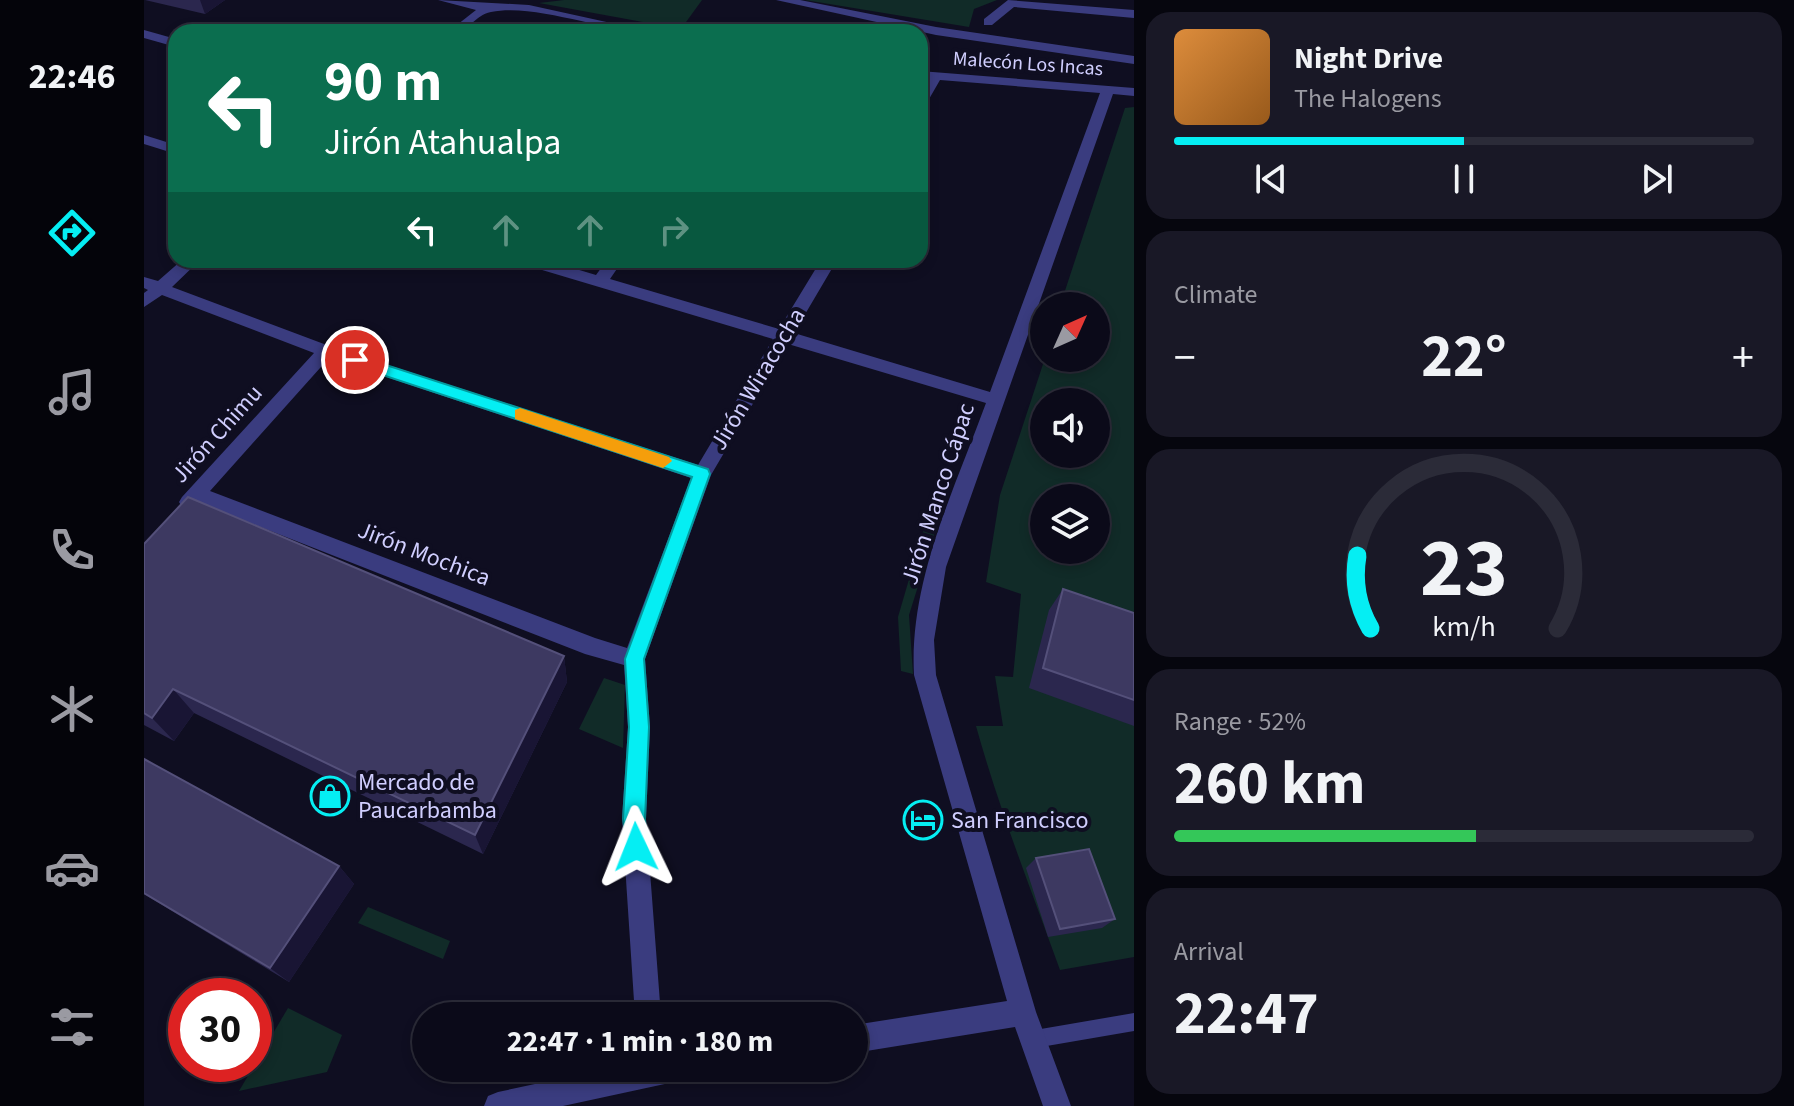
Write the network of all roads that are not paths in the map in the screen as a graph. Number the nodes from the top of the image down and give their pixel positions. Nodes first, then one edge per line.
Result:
1 (444, 0) edge
2 (512, 0) edge
3 (782, 0) edge
4 (1014, 1) edge
5 (482, 8) junction
6 (1134, 14) edge
7 (988, 22) dead end
8 (463, 24) edge
9 (599, 24) edge
10 (901, 24) edge
11 (928, 29) edge
12 (144, 34) edge
13 (168, 41) edge
14 (1134, 60) edge
15 (928, 76) edge
16 (935, 77) junction
17 (928, 89) edge
18 (1108, 90) junction
19 (1134, 92) edge
20 (144, 139) edge
21 (168, 147) edge
22 (179, 268) edge
23 (555, 268) edge
24 (609, 268) edge
25 (824, 268) edge
26 (600, 281) junction
27 (152, 285) edge
28 (144, 302) edge
29 (783, 337) junction
30 (326, 351) junction
31 (997, 400) junction
32 (702, 474) junction
33 (196, 494) junction
34 (175, 516) edge
35 (634, 659) junction
36 (647, 1002) edge
37 (1023, 1012) junction
38 (1134, 1022) edge
39 (868, 1037) edge
40 (1035, 1039) junction
41 (603, 1082) edge
42 (498, 1106) edge
43 (1057, 1106) edge

1 - 5 street
2 - 5 street
3 - 10 street
4 - 6 street
4 - 7 street
5 - 8 street
5 - 9 street
11 - 14 street
12 - 13 street
15 - 16 street, Malecón Los Incas
16 - 17 street
16 - 18 street, Malecón Los Incas
18 - 19 street, Malecón Los Incas
18 - 31 street, Jirón Manco Cápac
20 - 21 street
22 - 27 street
23 - 26 street
24 - 26 street
25 - 29 street, Jirón Wiracocha
26 - 29 street
27 - 28 street
27 - 30 street
29 - 31 street
29 - 32 street, Jirón Wiracocha
30 - 32 street
30 - 33 street, Jirón Chimu
31 - 37 street, Jirón Manco Cápac
32 - 35 street, Jirón Wiracocha
33 - 34 street, Jirón Chimu
33 - 35 street, Jirón Mochica
35 - 36 street, Jirón Wiracocha
37 - 39 street
37 - 40 street, Jirón Manco Cápac
38 - 40 lane
40 - 43 street, Jirón Manco Cápac
41 - 42 street

